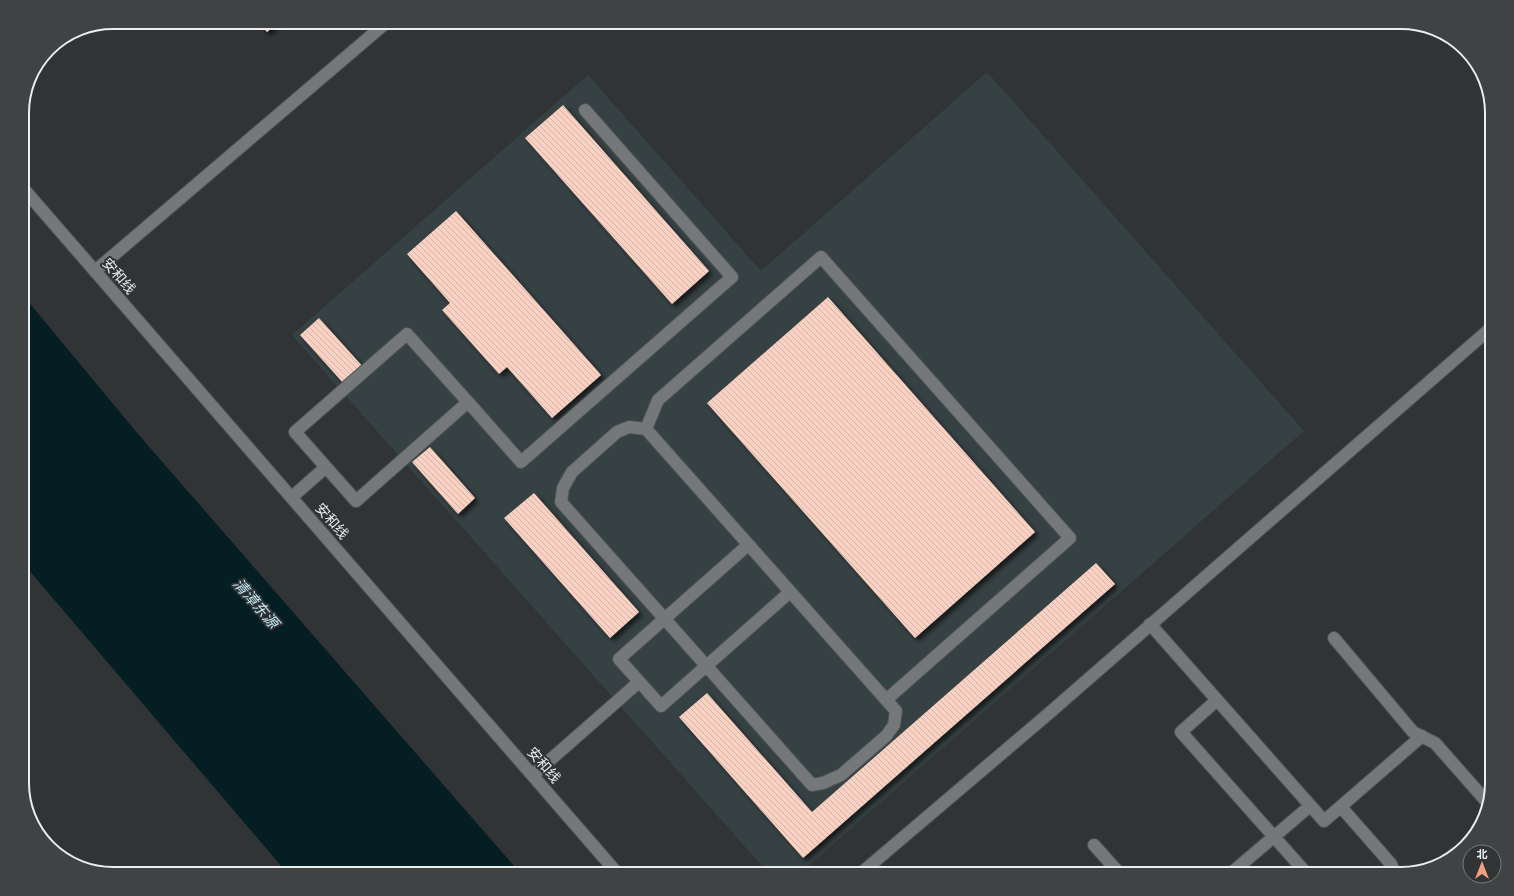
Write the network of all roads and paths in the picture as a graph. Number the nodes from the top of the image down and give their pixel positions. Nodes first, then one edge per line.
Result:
1 (379, 29) edge
2 (585, 110) dead end
3 (29, 195) edge
4 (95, 271) junction
5 (1485, 333) edge
6 (468, 402) junction
7 (646, 429) junction
8 (326, 467) junction
9 (292, 497) junction
10 (748, 545) junction
11 (790, 592) junction
12 (664, 618) junction
13 (1150, 624) junction
14 (1334, 638) dead end
15 (706, 666) junction
16 (639, 682) junction
17 (886, 700) junction
18 (1217, 700) junction
19 (1422, 736) junction
20 (533, 775) junction
21 (1483, 798) edge
22 (1310, 806) junction
23 (1341, 807) junction
24 (1274, 836) junction
25 (1094, 845) dead end
26 (612, 867) edge
27 (868, 867) edge
28 (1114, 867) edge
29 (1238, 867) edge
30 (1301, 867) edge
31 (1392, 867) edge

1 - 4 main road
2 - 6 main road
3 - 4 main road, 安和线
4 - 9 main road, 安和线
5 - 13 main road
6 - 8 main road
6 - 8 main road
7 - 10 main road
7 - 12 main road
7 - 17 main road
8 - 9 main road
9 - 20 main road, 安和线
10 - 11 main road
10 - 12 main road
11 - 15 main road
11 - 17 main road
12 - 15 main road
12 - 16 main road
13 - 18 main road
13 - 27 main road
14 - 19 main road
15 - 16 main road
15 - 17 main road
16 - 20 main road
18 - 22 main road
18 - 24 main road
19 - 21 main road
19 - 23 main road
20 - 26 main road, 安和线
22 - 23 main road
22 - 24 main road
23 - 31 main road
24 - 29 main road
24 - 30 main road
25 - 28 main road

